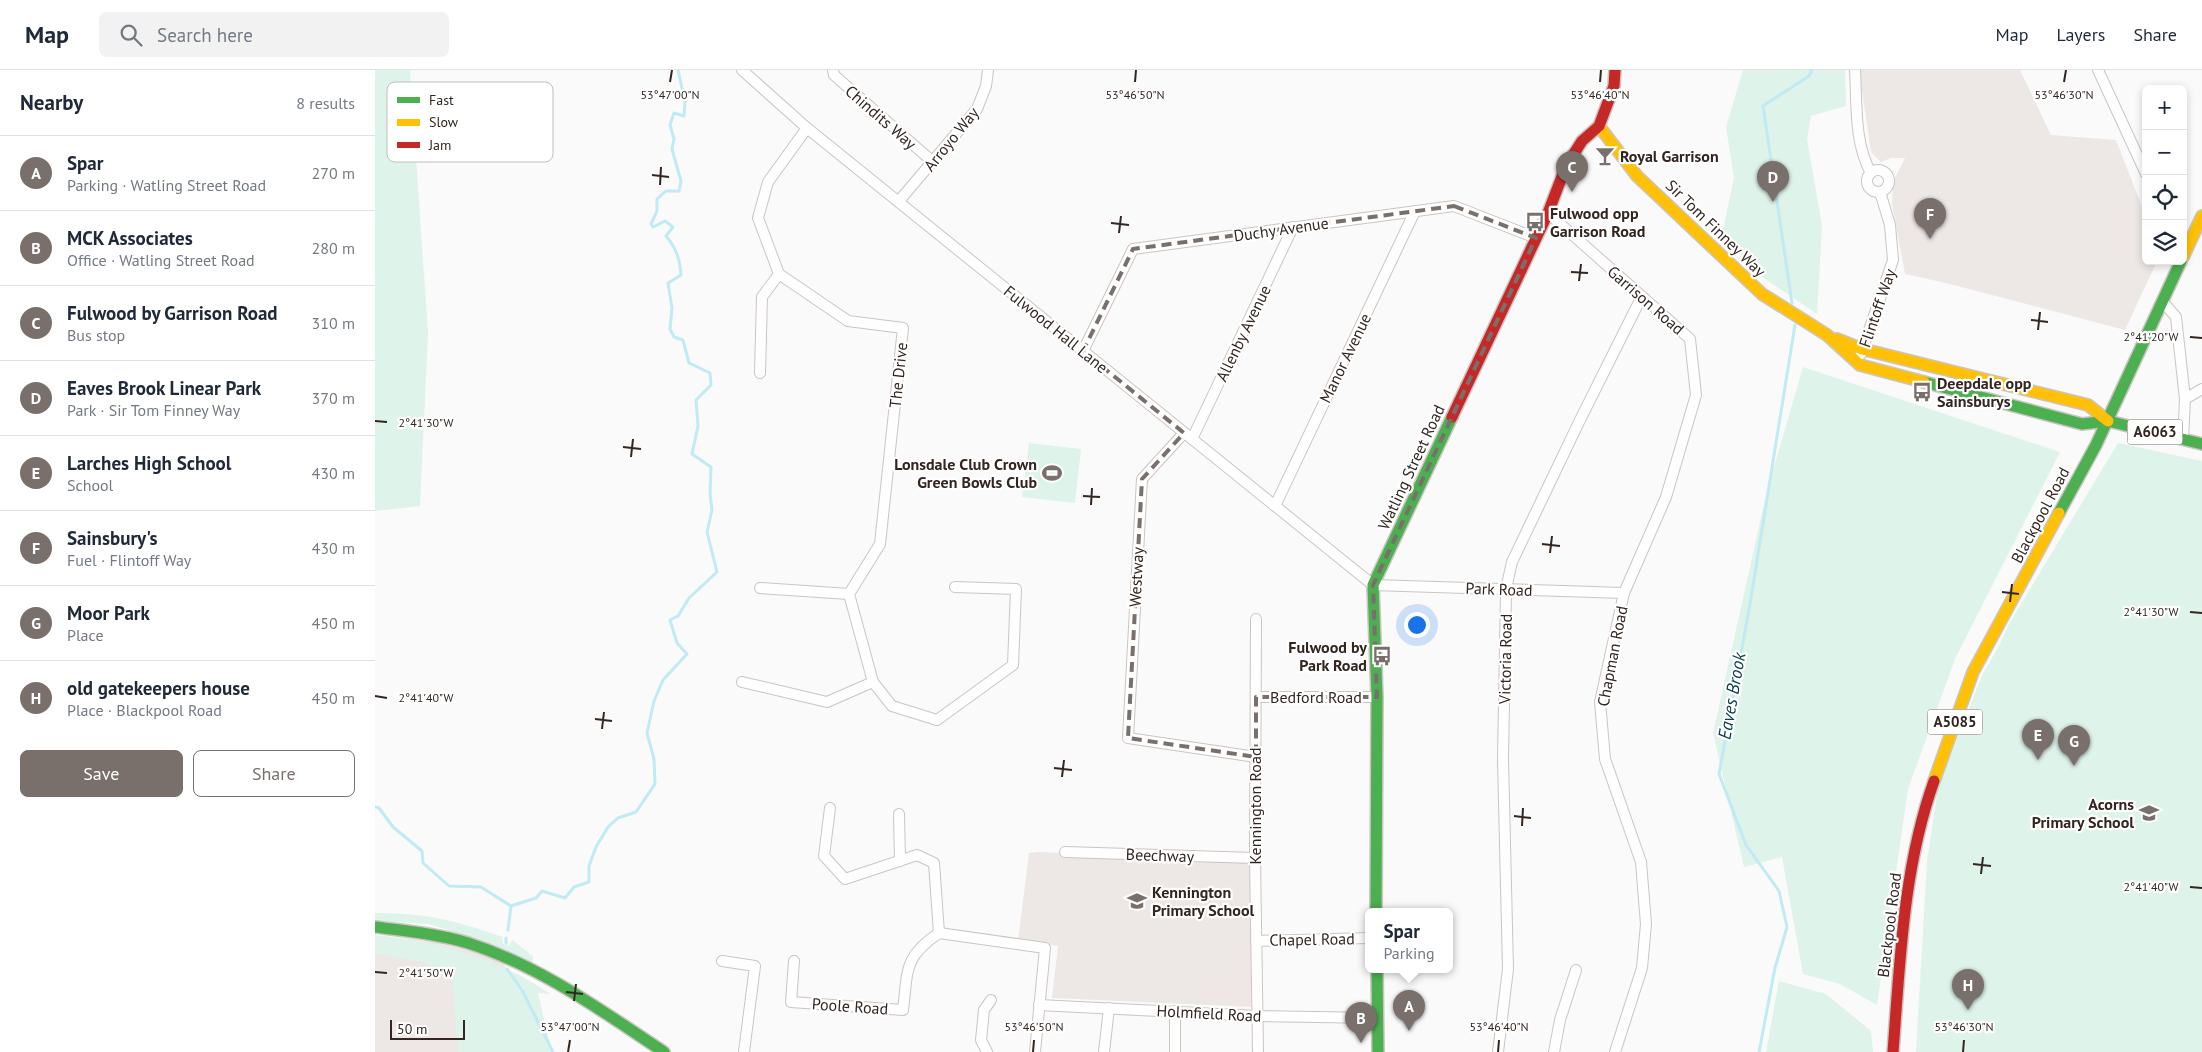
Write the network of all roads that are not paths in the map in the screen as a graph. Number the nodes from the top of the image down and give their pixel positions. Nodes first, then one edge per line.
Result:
1 (742, 70) edge
2 (833, 70) edge
3 (988, 70) edge
4 (1615, 70) edge
5 (1855, 70) edge
6 (2098, 70) edge
7 (1599, 126) junction
8 (807, 128) junction
9 (933, 162) junction
10 (2142, 165) edge
11 (1871, 172) junction
12 (1880, 192) junction
13 (899, 201) junction
14 (1415, 211) junction
15 (1548, 213) junction
16 (2202, 216) edge
17 (1293, 228) junction
18 (1536, 238) junction
19 (2187, 248) edge
20 (2179, 265) edge
21 (779, 274) junction
22 (1642, 296) junction
23 (2163, 302) junction
24 (1827, 335) junction
25 (1862, 349) junction
26 (1083, 351) junction
27 (1860, 365) junction
28 (760, 373) dead end
29 (2202, 389) edge
30 (2185, 399) junction
31 (2108, 421) junction
32 (1188, 436) junction
33 (2183, 440) junction
34 (2202, 444) edge
35 (1666, 497) joint
36 (1275, 506) junction
37 (1373, 585) junction
38 (760, 588) dead end
39 (955, 588) dead end
40 (1507, 589) junction
41 (1624, 593) junction
42 (849, 594) junction
43 (1256, 619) dead end
44 (742, 682) dead end
45 (873, 682) junction
46 (1255, 697) junction
47 (1377, 697) junction
48 (1256, 757) junction
49 (829, 808) dead end
50 (899, 814) dead end
51 (1065, 852) dead end
52 (1255, 858) junction
53 (900, 861) junction
54 (1376, 908) edge
55 (375, 927) edge
56 (939, 933) junction
57 (1365, 938) edge
58 (1256, 941) junction
59 (722, 961) dead end
60 (793, 961) dead end
61 (1576, 970) dead end
62 (1377, 973) edge
63 (991, 1000) dead end
64 (1039, 1005) junction
65 (1109, 1008) junction
66 (1175, 1011) junction
67 (1258, 1016) junction
68 (1378, 1018) junction
69 (664, 1052) edge
70 (744, 1052) edge
71 (987, 1052) edge
72 (1035, 1052) edge
73 (1104, 1052) edge
74 (1175, 1052) edge
75 (1258, 1052) edge
76 (1378, 1052) edge
77 (1498, 1052) edge
78 (1554, 1052) edge
79 (1615, 1052) edge
80 (1893, 1052) edge

1 - 8 street, Fulwood Hall Lane
2 - 9 street, Chindits Way
3 - 9 street, Arroyo Way
4 - 7 main road, Watling Street Road
5 - 11 street, Flintoff Way
6 - 10 street
7 - 15 main road, Watling Street Road
7 - 24 main road, Sir Tom Finney Way
8 - 13 street, Fulwood Hall Lane
8 - 21 street
9 - 13 street, Arroyo Way
11 - 12 street, Flintoff Way
11 - 12 street, Flintoff Way
12 - 25 street, Flintoff Way
13 - 26 street, Fulwood Hall Lane
14 - 17 street, Duchy Avenue
14 - 18 street, Duchy Avenue
14 - 36 street, Manor Avenue
15 - 18 main road, Watling Street Road
15 - 22 street, Garrison Road
16 - 19 main road, Blackpool Road / A5085
17 - 26 street, Duchy Avenue
17 - 32 street, Allenby Avenue
18 - 37 main road, Watling Street Road
20 - 23 main road, Blackpool Road / A5085
21 - 28 street
21 - 42 street, The Drive
22 - 35 street, Garrison Road
22 - 40 street, Victoria Road
23 - 30 street
23 - 31 main road, Blackpool Road / A5085
24 - 25 main road, Sir Tom Finney Way
24 - 27 main road, Sir Tom Finney Way
25 - 27 street, Flintoff Way
25 - 31 main road, Sir Tom Finney Way
26 - 32 street, Fulwood Hall Lane
27 - 31 main road, Sir Tom Finney Way
29 - 30 street
30 - 33 street
31 - 33 main road, Sir Tom Finney Way / A6063
31 - 80 main road, Blackpool Road / A5085
32 - 36 street, Fulwood Hall Lane
32 - 48 street, Westway
33 - 34 main road, Sir Tom Finney Way / A6063
35 - 41 street, Chapman Road
36 - 37 street, Fulwood Hall Lane
37 - 40 street, Park Road
37 - 47 main road, Watling Street Road
38 - 42 street
39 - 45 street
40 - 41 street, Park Road
40 - 77 street, Victoria Road
41 - 79 street, Chapman Road
42 - 45 street
43 - 46 street, Kennington Road
44 - 45 street
46 - 47 street, Bedford Road
46 - 48 street, Kennington Road
47 - 54 main road, Watling Street Road
48 - 52 street, Kennington Road
49 - 53 street
50 - 53 street
51 - 52 street, Beechway
52 - 58 street, Kennington Road
53 - 56 street
55 - 69 main road
56 - 60 street, Poole Road
56 - 64 street
57 - 58 street, Chapel Road
58 - 67 street, Kennington Road
59 - 70 street
61 - 78 street
62 - 68 main road
63 - 71 street
64 - 65 street, Holmfield Road
64 - 72 street
65 - 66 street, Holmfield Road
65 - 73 street
66 - 67 street, Holmfield Road
66 - 74 street
67 - 68 street, Holmfield Road
67 - 75 street, Kennington Road
68 - 76 main road

